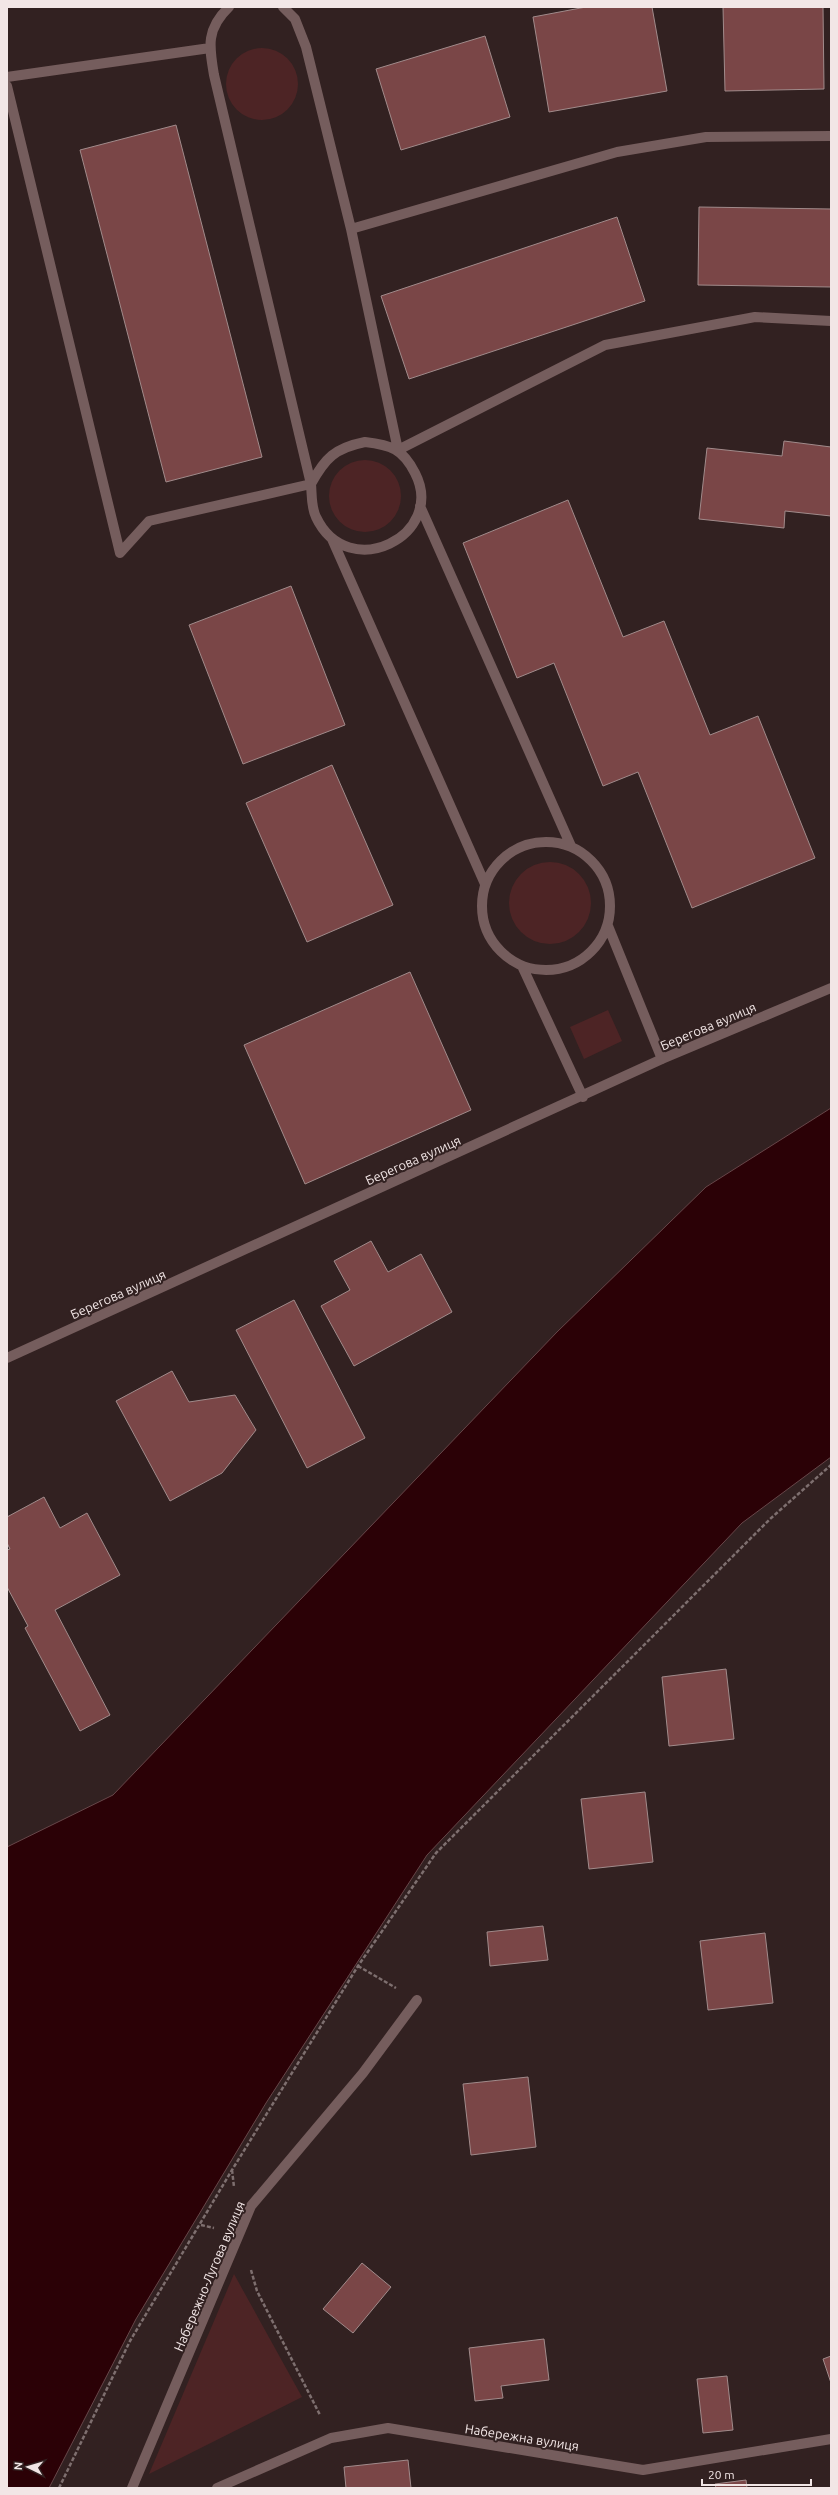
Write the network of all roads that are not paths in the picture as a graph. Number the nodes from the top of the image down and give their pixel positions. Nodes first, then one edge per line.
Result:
1 (229, 7) edge
2 (283, 7) edge
3 (210, 48) junction
4 (7, 77) edge
5 (7, 86) edge
6 (831, 136) edge
7 (351, 230) junction
8 (831, 320) edge
9 (398, 450) junction
10 (311, 484) junction
11 (420, 506) junction
12 (332, 539) junction
13 (571, 846) junction
14 (485, 884) junction
15 (608, 926) junction
16 (522, 966) junction
17 (831, 988) edge
18 (662, 1059) junction
19 (583, 1097) junction
20 (7, 1358) edge
21 (417, 2000) road end
22 (831, 2438) edge
23 (132, 2488) edge
24 (217, 2488) edge

1 - 3 street
2 - 7 street
3 - 4 street
3 - 10 street
5 - 10 street
6 - 7 street
7 - 9 street
8 - 9 street
9 - 10 street
9 - 11 street
10 - 12 street
11 - 12 street
11 - 13 street
12 - 14 street
13 - 14 street
13 - 15 street
14 - 16 street
15 - 16 street
15 - 18 street
16 - 19 street
17 - 18 street, Берегова вулиця
18 - 19 street, Берегова вулиця
19 - 20 street, Берегова вулиця
21 - 23 street, Набережно-Лугова вулиця
22 - 24 street, Набережна вулиця

